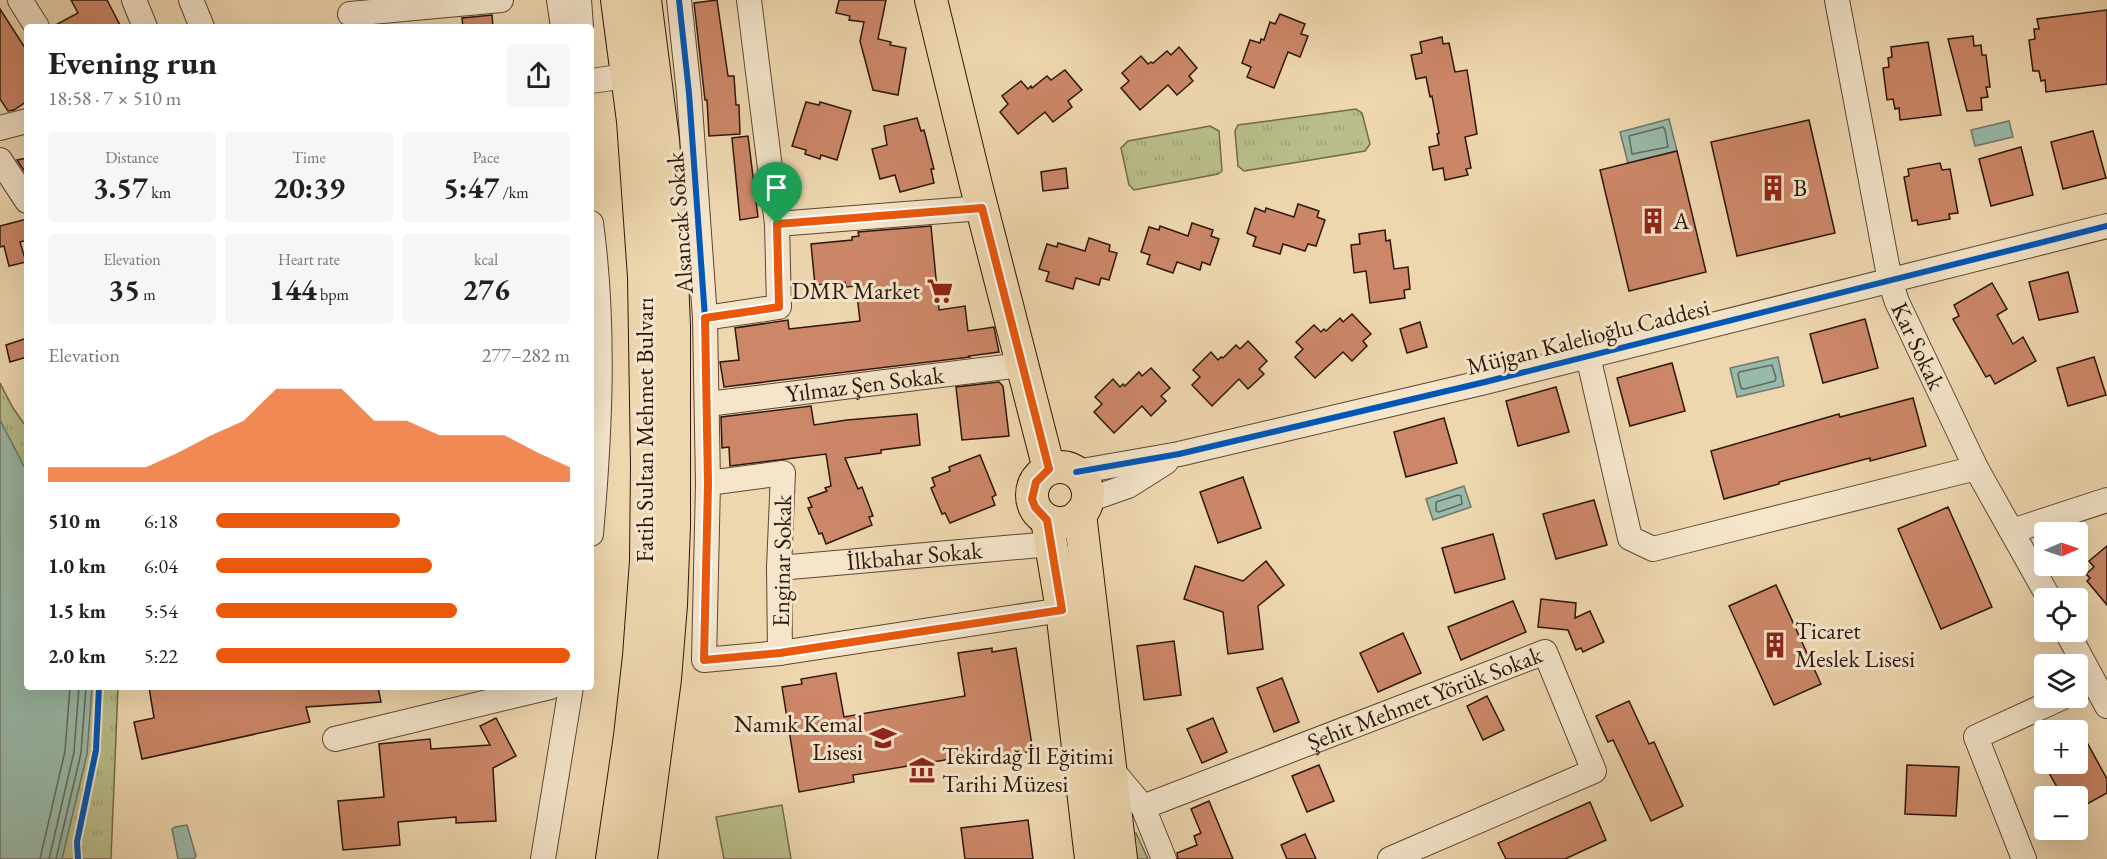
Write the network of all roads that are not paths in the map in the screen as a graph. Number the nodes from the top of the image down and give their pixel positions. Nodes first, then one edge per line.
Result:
1 (20, 0) edge
2 (134, 0) edge
3 (191, 0) edge
4 (501, 0) edge
5 (559, 0) edge
6 (579, 0) edge
7 (617, 0) edge
8 (645, 0) edge
9 (679, 0) edge
10 (749, 0) edge
11 (931, 0) edge
12 (1837, 0) edge
13 (350, 14) edge
14 (35, 24) edge
15 (143, 24) edge
16 (201, 24) edge
17 (563, 24) edge
18 (581, 24) edge
19 (626, 76) junction
20 (594, 81) edge
21 (24, 122) edge
22 (0, 129) edge
23 (0, 160) edge
24 (24, 196) edge
25 (982, 208) junction
26 (777, 224) junction
27 (2107, 226) edge
28 (594, 259) edge
29 (1890, 281) junction
30 (705, 318) junction
31 (1588, 356) junction
32 (1021, 365) junction
33 (595, 395) edge
34 (708, 404) junction
35 (594, 466) edge
36 (1976, 468) junction
37 (708, 483) junction
38 (1073, 489) junction
39 (2107, 500) edge
40 (2012, 531) junction
41 (1049, 532) junction
42 (779, 568) junction
43 (2043, 588) edge
44 (1062, 610) junction
45 (780, 653) junction
46 (2088, 688) edge
47 (538, 690) edge
48 (571, 690) edge
49 (2107, 706) edge
50 (2039, 708) edge
51 (335, 739) dead end
52 (1112, 770) junction
53 (1143, 807) junction
54 (543, 859) edge
55 (612, 859) edge
56 (641, 859) edge
57 (1091, 859) edge
58 (1121, 859) edge
59 (1164, 859) edge
60 (1390, 859) edge
61 (2024, 859) edge

1 - 14 street
2 - 15 street
3 - 16 street
4 - 13 street
5 - 17 street
6 - 18 street
7 - 19 main road, Fatih Sultan Mehmet Bulvarı
8 - 56 main road, Fatih Sultan Mehmet Bulvarı
9 - 30 street, Alsancak Sokak
10 - 26 street
11 - 25 main road
12 - 29 street, Kar Sokak
19 - 20 street
19 - 55 main road, Fatih Sultan Mehmet Bulvarı
21 - 22 street
23 - 24 street
25 - 26 street
25 - 32 main road
26 - 30 street
27 - 29 street, Müjgan Kalelioğlu Caddesi
28 - 33 street
29 - 31 street, Müjgan Kalelioğlu Caddesi
29 - 36 street, Kar Sokak
30 - 34 street, Alsancak Sokak
31 - 36 street
31 - 38 street, Müjgan Kalelioğlu Caddesi
32 - 34 street, Yılmaz Şen Sokak
32 - 38 main road
33 - 35 street
34 - 37 street, Alsancak Sokak
36 - 40 street, Kar Sokak
37 - 42 street, Enginar Sokak
37 - 45 street, Alsancak Sokak
38 - 41 main road
38 - 41 main road
38 - 52 main road
39 - 40 street
40 - 43 street, Kar Sokak
41 - 42 street, İlkbahar Sokak
41 - 44 main road
42 - 45 street, Enginar Sokak
44 - 45 street
44 - 57 main road
46 - 49 street
47 - 51 street
48 - 54 street
50 - 61 street
52 - 53 street
52 - 58 main road
53 - 59 street
53 - 60 street, Şehit Mehmet Yörük Sokak

